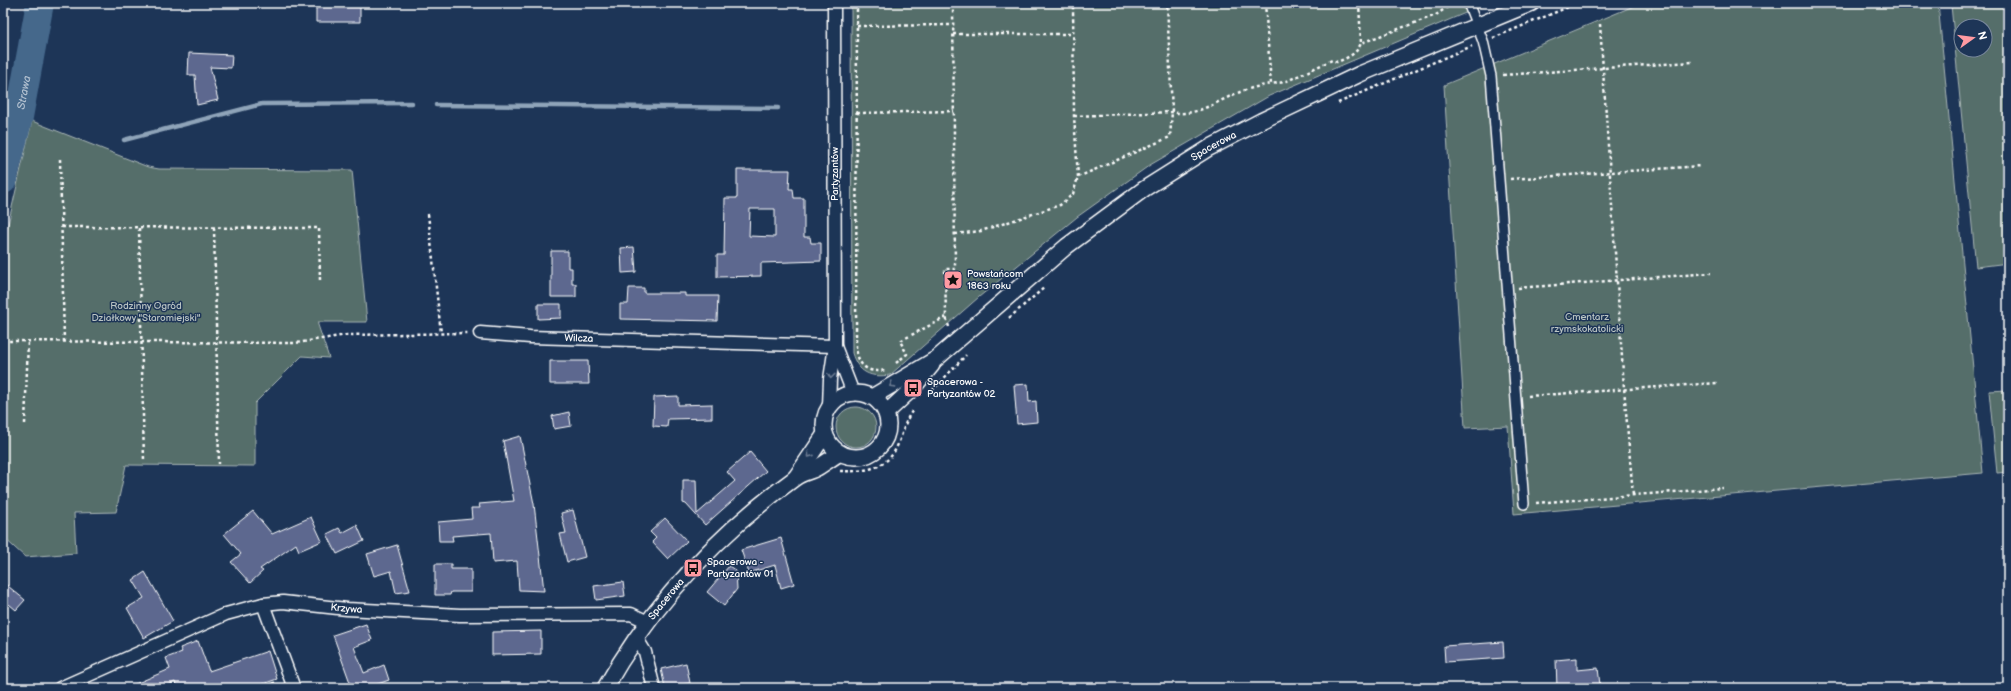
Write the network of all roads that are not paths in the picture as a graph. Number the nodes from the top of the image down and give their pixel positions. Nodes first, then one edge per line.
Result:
1 (834, 3) edge
2 (1468, 3) edge
3 (1532, 3) edge
4 (1478, 26) junction
5 (480, 333) road end
6 (835, 346) junction
7 (936, 359) junction
8 (853, 393) junction
9 (872, 397) junction
10 (829, 407) junction
11 (886, 413) junction
12 (825, 434) junction
13 (840, 453) junction
14 (796, 477) junction
15 (1524, 504) road end
16 (262, 604) junction
17 (648, 622) junction
18 (637, 639) junction
19 (82, 684) edge
20 (60, 688) edge
21 (294, 688) edge
22 (605, 688) edge
23 (654, 688) edge

1 - 6 street, Partyzantów
2 - 4 street
3 - 4 street, Spacerowa
4 - 7 street, Spacerowa
4 - 15 street
5 - 6 street, Wilcza
6 - 8 street, Partyzantów
6 -> 10 street, Partyzantów
7 -> 9 street, Spacerowa
7 - 11 street, Spacerowa
8 - 9 street
8 - 10 street
9 - 11 street
10 - 12 street
11 - 13 street
12 - 13 street
12 -> 14 street, Spacerowa
13 - 14 street, Spacerowa
14 - 17 street, Spacerowa
16 - 17 street, Krzywa
16 - 19 street, Krzywa
16 - 21 street
17 - 18 street, Spacerowa
18 - 22 street, Spacerowa
18 - 23 street
19 - 20 street, Krzywa

